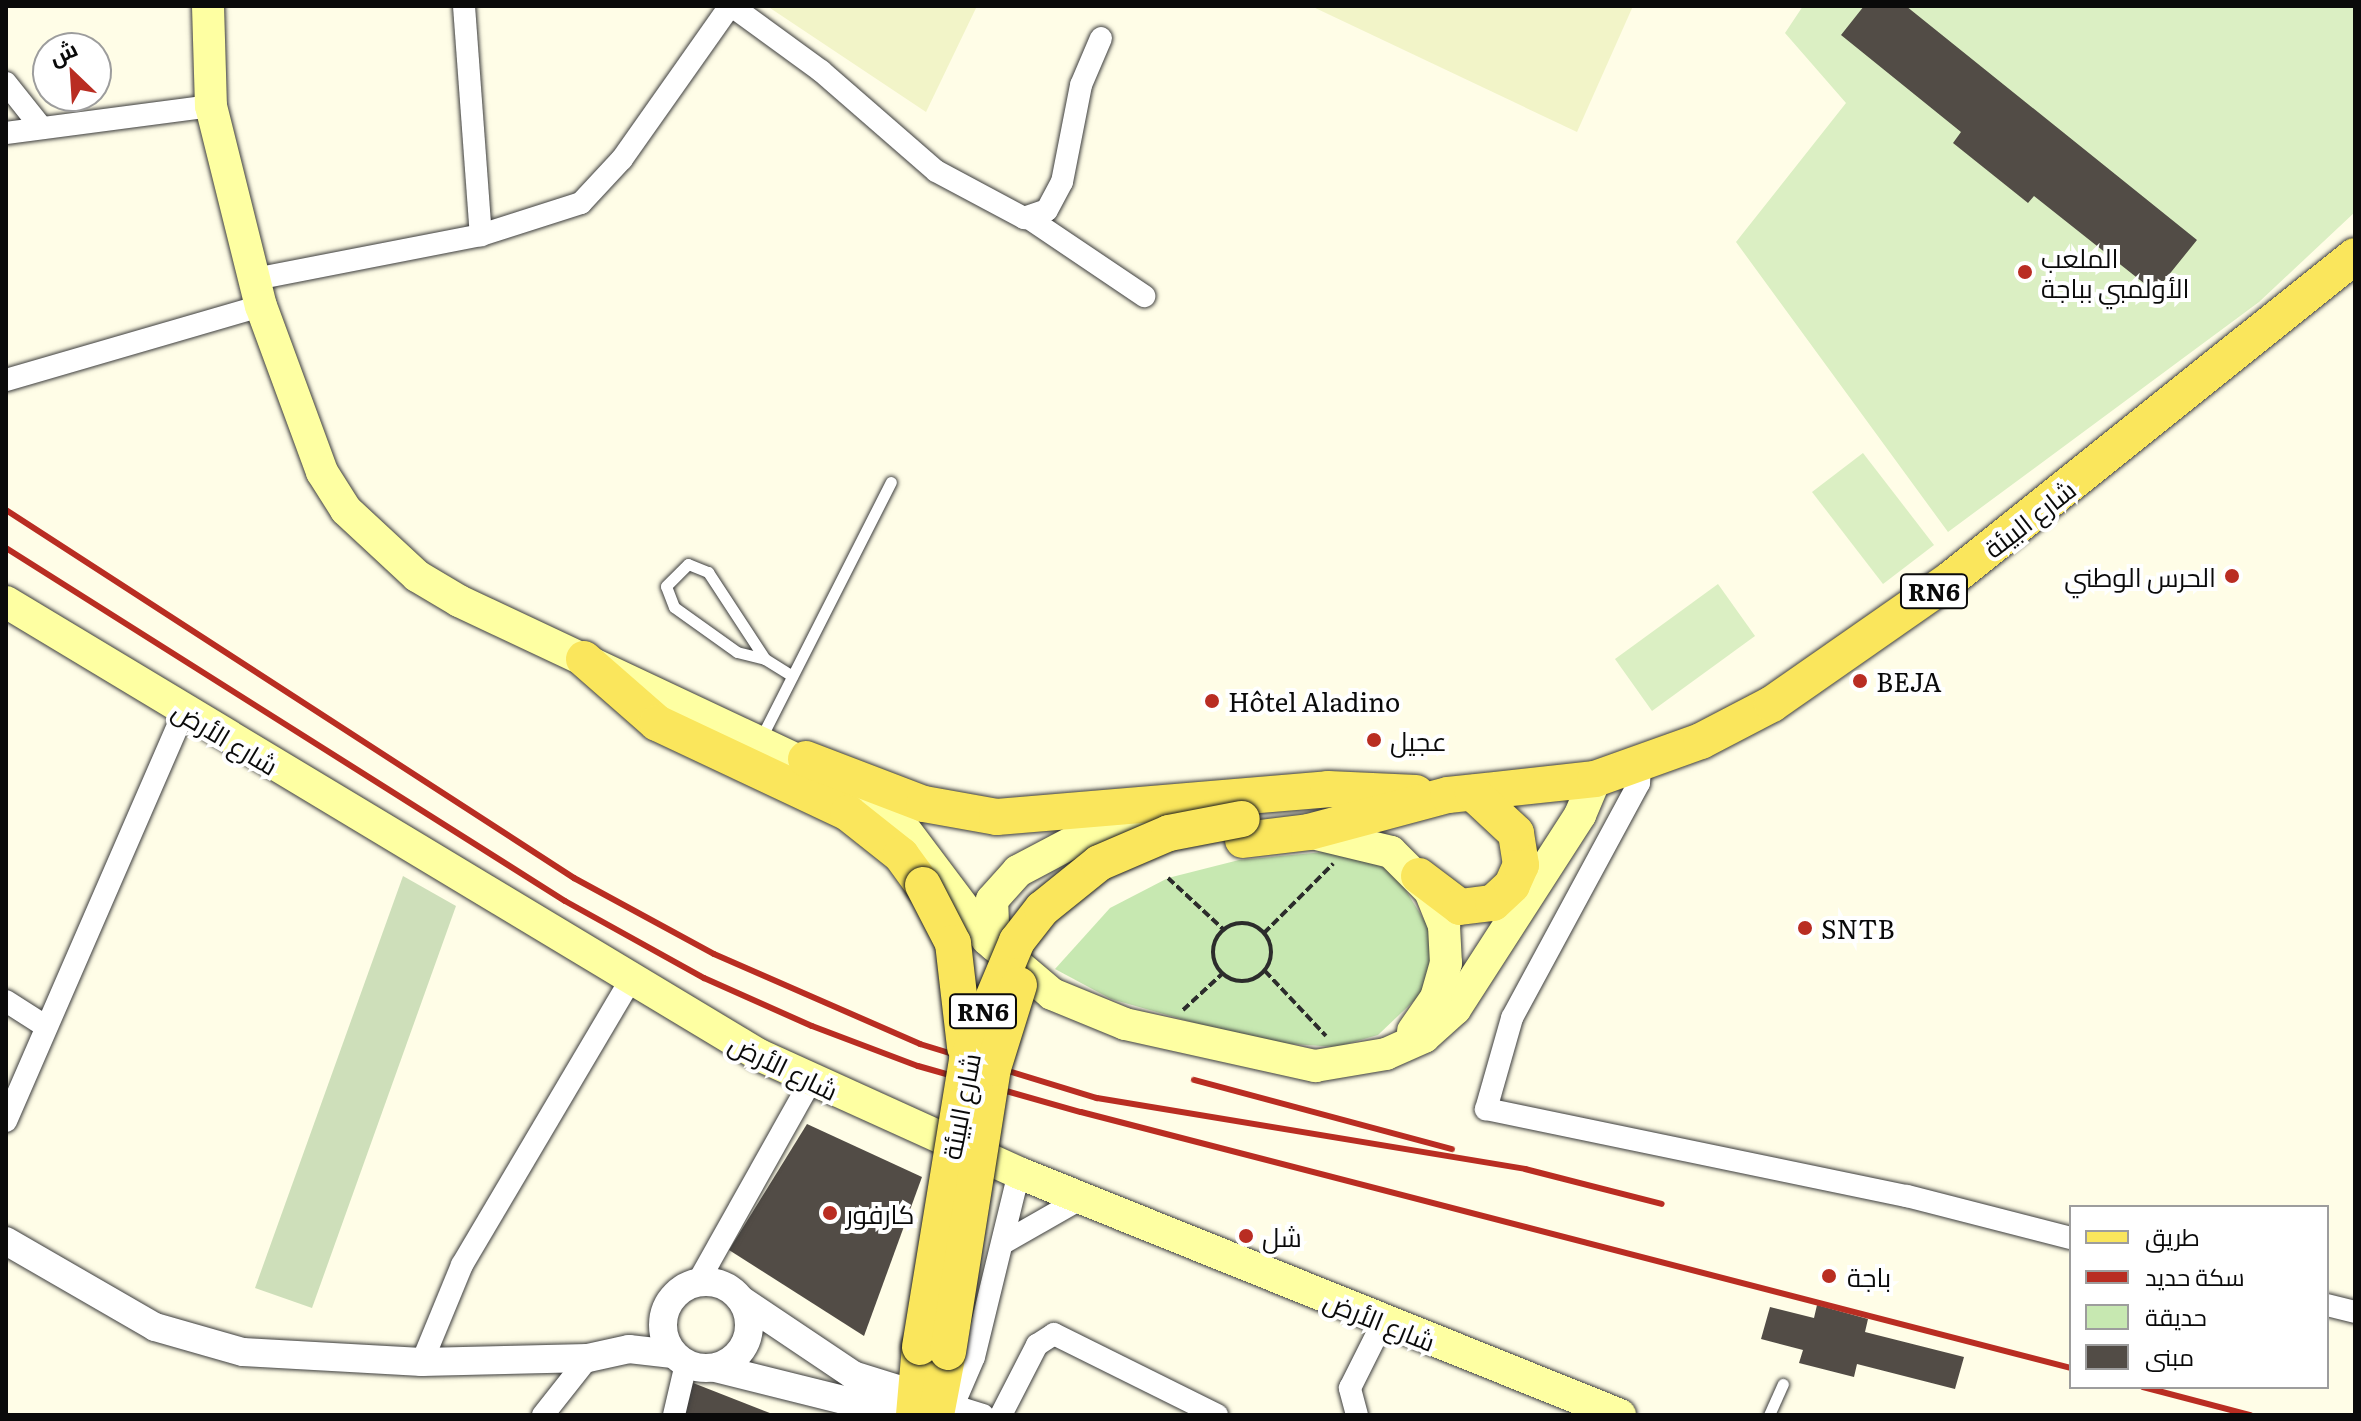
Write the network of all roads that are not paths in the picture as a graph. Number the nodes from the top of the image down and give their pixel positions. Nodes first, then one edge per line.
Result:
1 (208, 6) edge
2 (464, 6) edge
3 (731, 6) edge
4 (1101, 38) dead end
5 (6, 83) edge
6 (211, 106) junction
7 (41, 127) junction
8 (6, 133) edge
9 (1030, 219) junction
10 (481, 235) junction
11 (2355, 256) edge
12 (258, 293) junction
13 (1144, 296) dead end
14 (6, 380) edge
15 (891, 482) dead end
16 (6, 602) edge
17 (584, 659) junction
18 (765, 659) junction
19 (792, 676) junction
20 (184, 711) junction
21 (761, 739) junction
22 (806, 759) junction
23 (1640, 765) junction
24 (1595, 779) junction
25 (1449, 794) junction
26 (1235, 819) junction
27 (1309, 832) junction
28 (1419, 876) junction
29 (1518, 894) junction
30 (1553, 933) junction
31 (994, 946) junction
32 (629, 983) junction
33 (6, 1001) edge
34 (45, 1026) junction
35 (1386, 1054) junction
36 (964, 1075) junction
37 (811, 1081) junction
38 (6, 1121) edge
39 (1019, 1173) junction
40 (1082, 1198) junction
41 (2069, 1237) edge
42 (6, 1241) edge
43 (1005, 1242) junction
44 (698, 1282) junction
45 (743, 1301) junction
46 (2329, 1306) edge
47 (665, 1310) junction
48 (2355, 1312) edge
49 (1383, 1322) junction
50 (629, 1349) junction
51 (934, 1350) junction
52 (588, 1358) junction
53 (679, 1359) junction
54 (422, 1362) junction
55 (715, 1368) junction
56 (1783, 1384) dead end
57 (929, 1409) edge
58 (543, 1415) edge
59 (674, 1415) edge
60 (983, 1415) edge
61 (1001, 1415) edge
62 (1217, 1415) edge
63 (1357, 1415) edge
64 (1620, 1415) edge
65 (1769, 1415) edge

1 - 6 main road
2 - 10 street
3 - 9 street
3 - 10 street
4 - 9 street
5 - 7 street
6 - 7 street
6 - 12 main road
7 - 8 street
9 - 13 street
10 - 12 street
11 - 23 main road, شارع البيئة / RN6
12 - 14 street
12 - 17 main road
15 - 19 lane
16 - 20 main road, شارع الأرض
17 - 21 main road
17 - 36 main road, bridge
18 - 18 lane
18 - 19 lane
19 - 21 lane
20 - 32 main road, شارع الأرض
20 - 34 street
21 - 22 main road
22 - 26 main road
22 - 31 main road
23 - 24 main road, شارع البيئة / RN6
23 - 30 street
24 - 25 main road, شارع البيئة / RN6
24 - 29 main road
25 - 26 main road, شارع البيئة / RN6
25 - 27 main road, شارع البيئة / RN6
25 - 29 main road
26 - 27 main road, شارع البيئة / RN6
26 - 31 main road
26 - 36 main road, شارع البيئة / RN6, bridge
26 - 51 main road, شارع البيئة / RN6, bridge
27 - 28 main road
28 - 29 main road
28 - 35 main road
29 - 30 street
29 - 35 main road
30 - 41 street
31 - 35 main road
32 - 37 main road, شارع الأرض
32 - 54 street
33 - 34 street
34 - 38 street
36 - 51 main road, شارع البيئة / RN6, bridge
37 - 39 main road, شارع الأرض
37 - 44 street
39 - 40 main road, شارع الأرض
39 - 43 street
40 - 43 street
40 - 49 main road, شارع الأرض
42 - 54 street
43 - 57 street
44 - 45 street
44 - 47 street
45 - 55 street
45 - 57 street
46 - 48 street
47 - 50 street
47 - 53 street
49 - 63 street
49 - 64 main road, شارع الأرض
50 - 52 street
50 - 53 street
51 - 57 main road, شارع البيئة / RN6
52 - 54 street
52 - 58 street
53 - 55 street
53 - 59 street
55 - 57 street
56 - 65 lane
57 - 60 street
61 - 62 street

